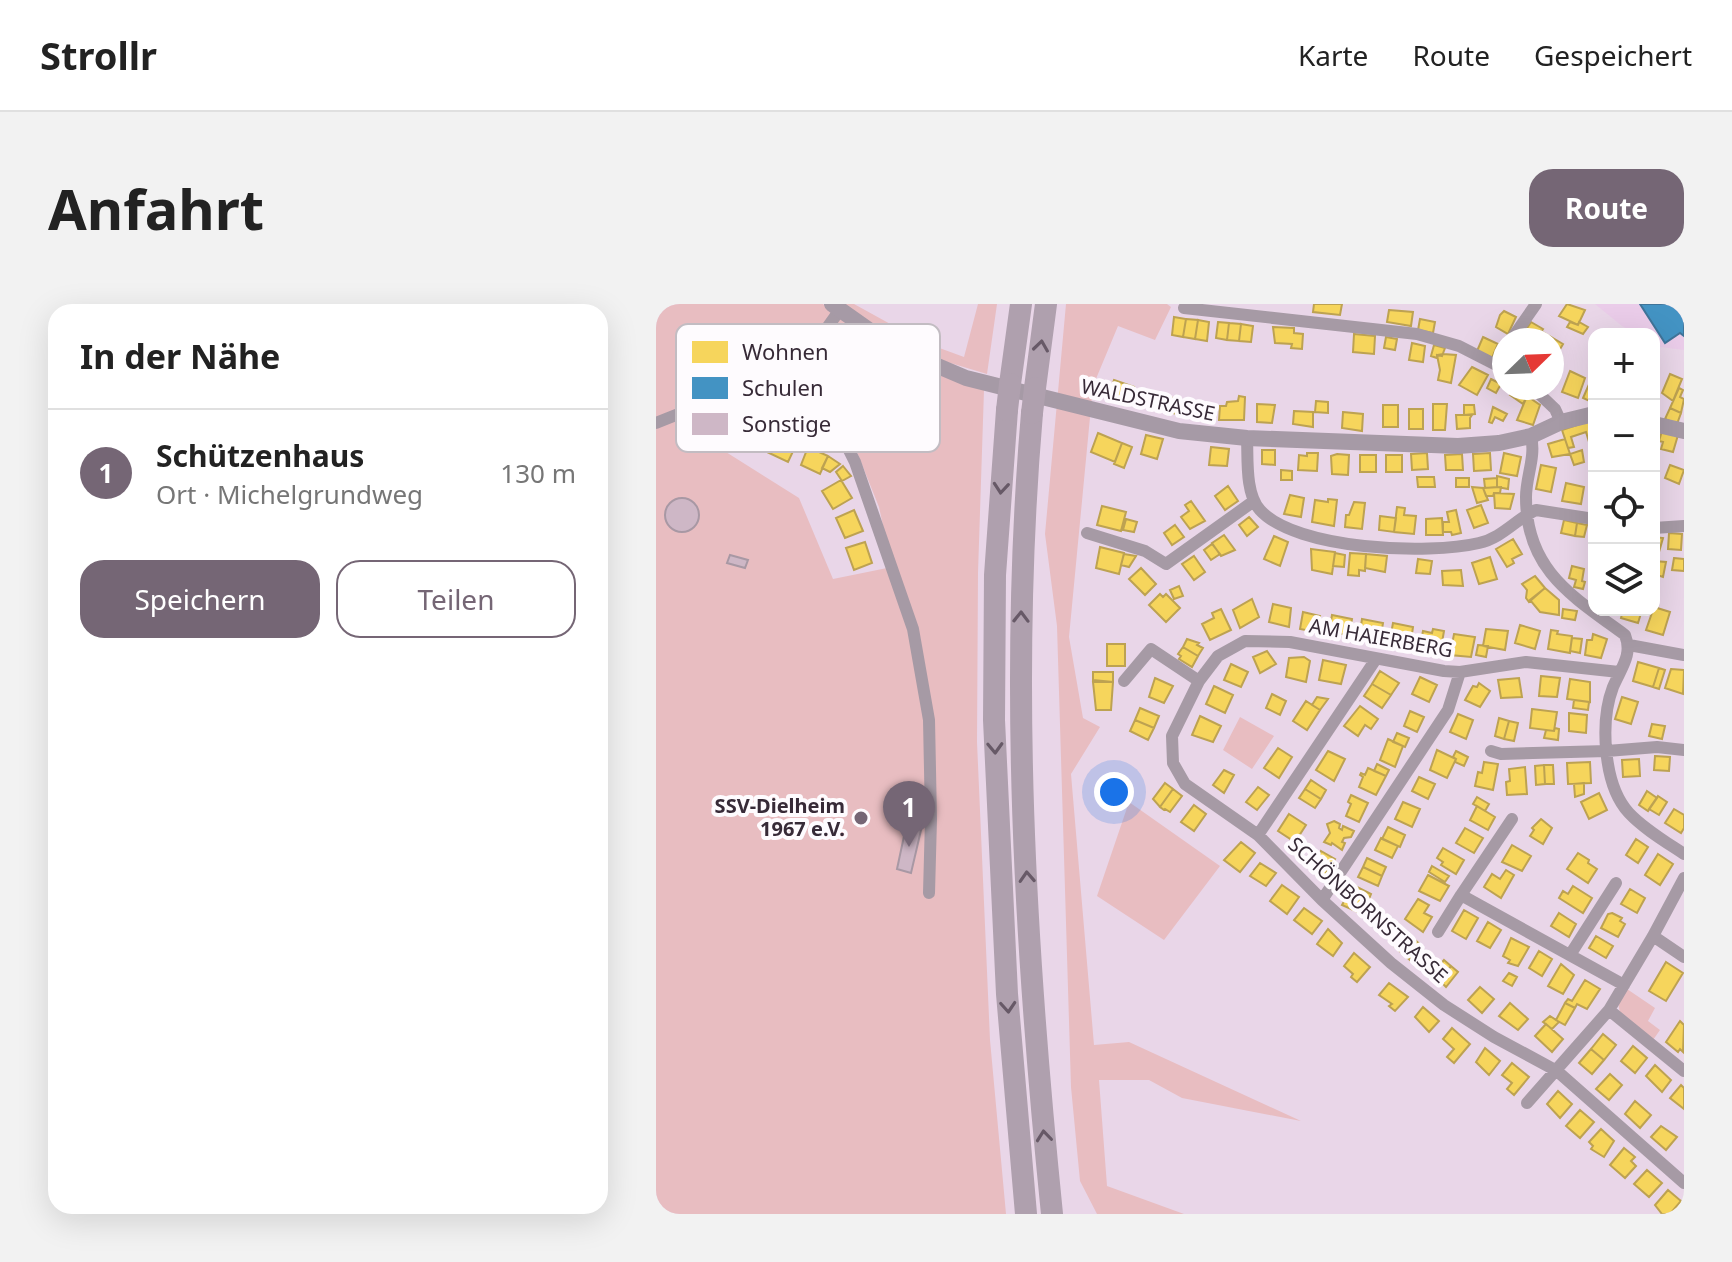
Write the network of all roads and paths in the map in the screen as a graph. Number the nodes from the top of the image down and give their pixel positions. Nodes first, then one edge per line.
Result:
1 (1021, 304) edge
2 (1046, 304) edge
3 (1536, 304) edge
4 (836, 308) edge
5 (1184, 308) dead end
6 (859, 324) edge
7 (1519, 328) edge
8 (1492, 359) edge
9 (940, 367) edge
10 (1546, 400) edge
11 (676, 415) edge
12 (1588, 415) edge
13 (1561, 422) junction
14 (656, 423) edge
15 (1660, 425) edge
16 (1684, 431) edge
17 (1531, 436) junction
18 (1247, 438) junction
19 (849, 452) edge
20 (1254, 501) junction
21 (1526, 515) junction
22 (1588, 518) edge
23 (1684, 526) edge
24 (1660, 528) edge
25 (1087, 533) dead end
26 (1629, 645) junction
27 (1684, 655) edge
28 (1376, 659) junction
29 (1460, 672) junction
30 (1619, 672) junction
31 (1124, 681) dead end
32 (1199, 681) junction
33 (1684, 750) edge
34 (1491, 751) dead end
35 (1607, 751) junction
36 (1512, 819) dead end
37 (1258, 835) junction
38 (1684, 854) edge
39 (1684, 878) edge
40 (1616, 883) dead end
41 (929, 893) dead end
42 (1461, 895) junction
43 (1322, 900) junction
44 (1438, 932) dead end
45 (1653, 936) junction
46 (1570, 955) junction
47 (1684, 957) edge
48 (1624, 985) junction
49 (1609, 1010) junction
50 (1557, 1071) junction
51 (1684, 1071) edge
52 (1527, 1103) dead end
53 (1684, 1183) edge
54 (1026, 1214) edge
55 (1052, 1214) edge

1 -> 54 highway, bridge
55 -> 2 highway, bridge
3 - 7 street
4 - 6 street, WALDSTRASSE
5 - 8 street
9 - 18 street, WALDSTRASSE
10 - 13 street
11 - 14 street
12 - 13 street, WALDSTRASSE
13 - 17 street, WALDSTRASSE
15 - 16 street
17 - 18 street, WALDSTRASSE
17 - 21 street
18 - 20 street
19 - 41 street
20 - 21 street
20 - 25 street
21 - 22 street
21 - 26 street
23 - 24 street
26 - 27 street
26 - 30 street
28 - 29 street, AM HAIERBERG
28 - 32 street, AM HAIERBERG
28 - 37 street
29 - 30 street, AM HAIERBERG
29 - 43 street
30 - 35 street
31 - 32 street
32 - 37 street, AM HAIERBERG
33 - 35 street
34 - 35 street
35 - 38 street
36 - 42 street
37 - 43 street, SCHÖNBORNSTRASSE
39 - 45 street
40 - 46 street
42 - 44 street
42 - 46 street
43 - 50 street, SCHÖNBORNSTRASSE
45 - 47 street
45 - 48 street
46 - 48 street
48 - 49 street
49 - 50 street
49 - 51 street
50 - 52 street
50 - 53 street, SCHÖNBORNSTRASSE

